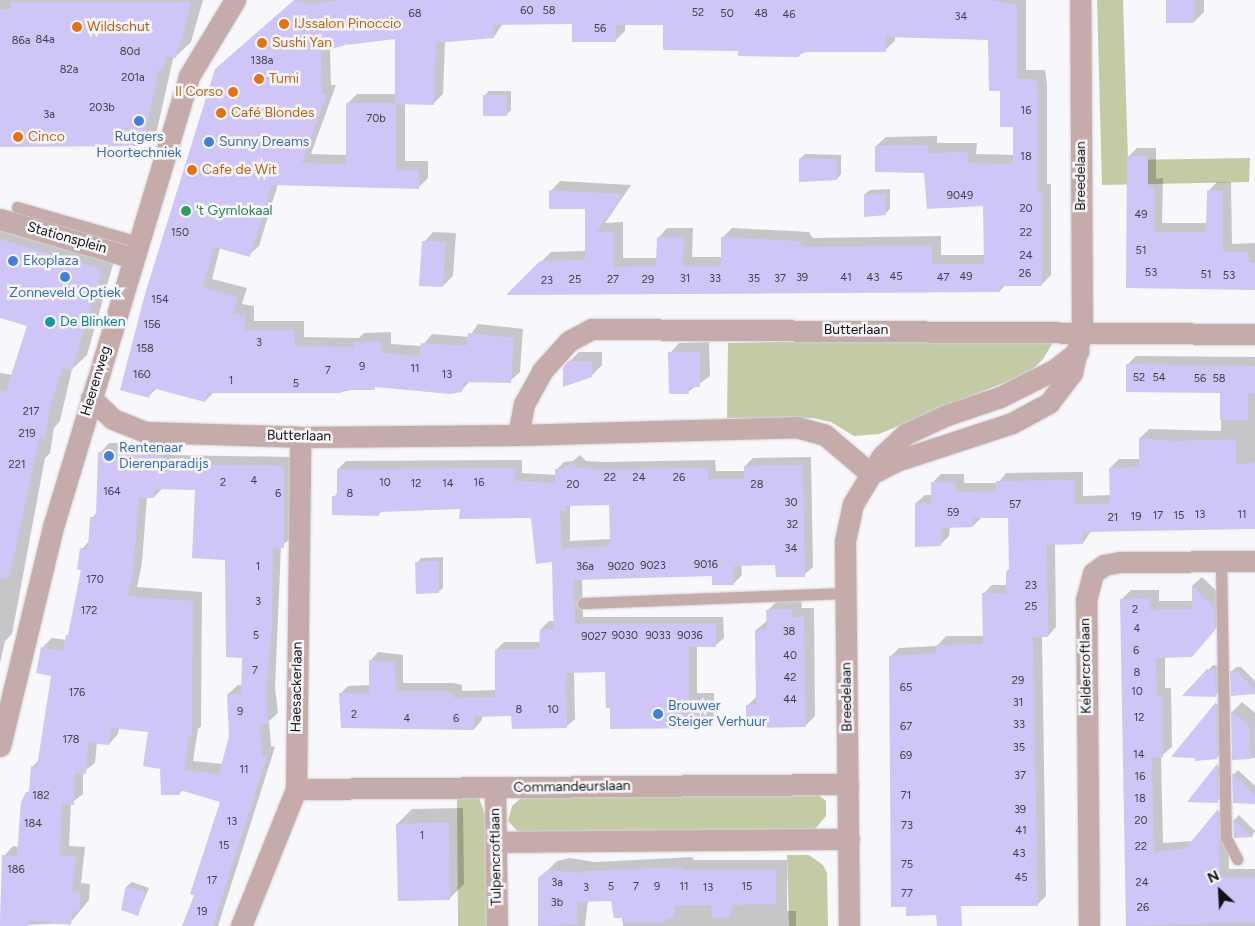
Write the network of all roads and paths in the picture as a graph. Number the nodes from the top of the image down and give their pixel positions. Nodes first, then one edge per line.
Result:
1 (235, 0) edge
2 (1080, 0) edge
3 (8, 213) edge
4 (136, 250) junction
5 (1255, 334) edge
6 (1080, 341) junction
7 (91, 398) junction
8 (518, 435) junction
9 (300, 437) junction
10 (870, 474) junction
11 (1255, 561) edge
12 (1221, 562) junction
13 (846, 593) junction
14 (583, 603) dead end
15 (0, 746) edge
16 (848, 784) junction
17 (296, 788) junction
18 (495, 788) junction
19 (848, 839) junction
20 (496, 842) junction
21 (1237, 859) dead end
22 (241, 926) edge
23 (497, 926) edge
24 (849, 926) edge
25 (1089, 926) edge

1 - 4 street, Heerenweg
2 - 6 street, Breedelaan
3 - 4 street, Stationsplein
4 - 7 street, Heerenweg
5 - 6 street, Butterlaan
6 - 8 street, Butterlaan
6 - 10 street, Breedelaan
6 - 10 street, Breedelaan
7 - 9 street, Butterlaan
7 - 15 street, Heerenweg
8 - 9 street, Butterlaan
8 - 10 street, Butterlaan
9 - 17 street, Haesackerlaan
10 - 13 street, Breedelaan
11 - 12 street, Keldercroftlaan
12 - 21 lane
12 - 25 street, Keldercroftlaan
13 - 14 lane
13 - 16 street, Breedelaan
16 - 18 street, Commandeurslaan
16 - 19 street, Breedelaan
17 - 18 street, Commandeurslaan
17 - 22 street, Haesackerlaan
18 - 20 street, Tulpencroftlaan
19 - 20 street
19 - 24 street, Breedelaan
20 - 23 street, Tulpencroftlaan

